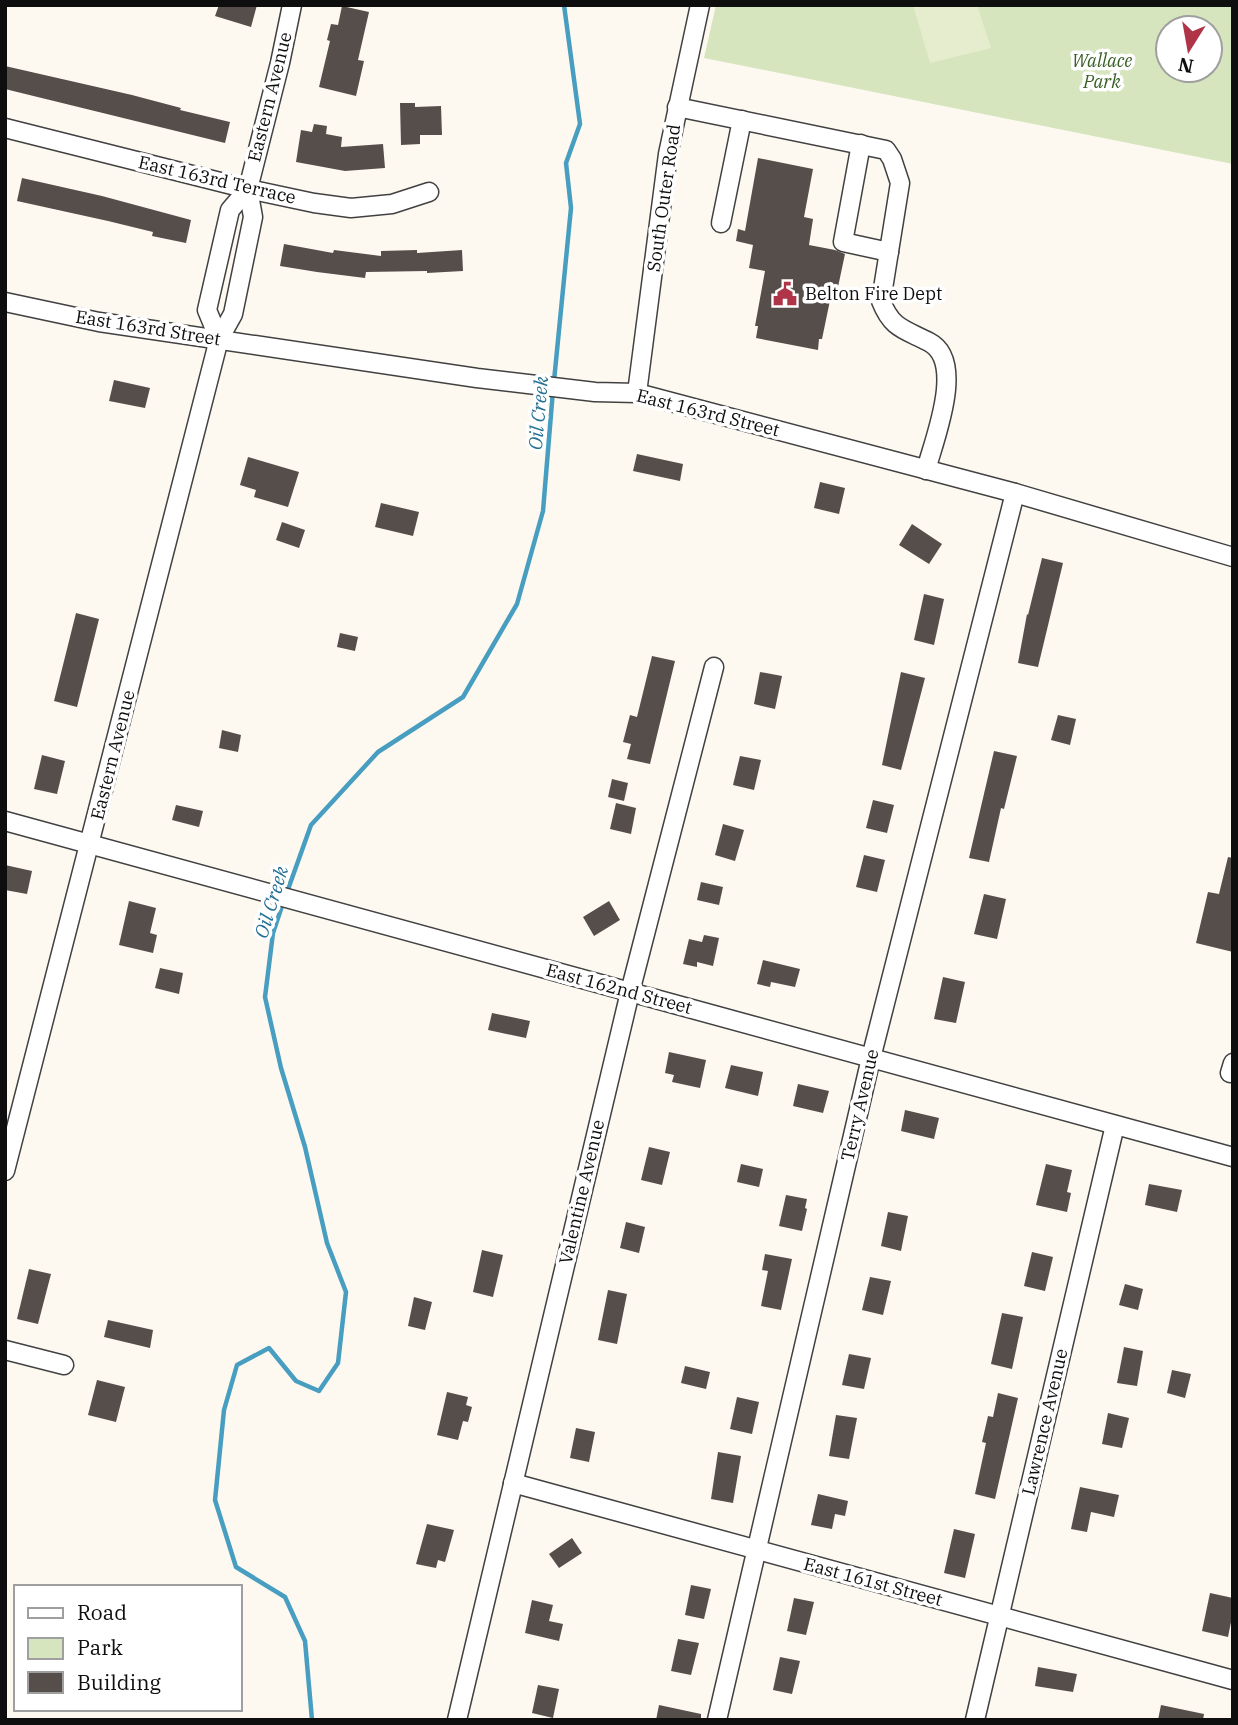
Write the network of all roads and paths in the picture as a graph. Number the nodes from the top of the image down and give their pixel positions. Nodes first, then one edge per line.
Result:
1 (292, 5) edge
2 (700, 5) edge
3 (677, 107) junction
4 (742, 120) junction
5 (5, 128) edge
6 (861, 144) junction
7 (248, 189) junction
8 (429, 192) dead end
9 (721, 223) dead end
10 (889, 252) junction
11 (5, 302) edge
12 (219, 339) junction
13 (637, 393) junction
14 (926, 470) junction
15 (1015, 493) junction
16 (1233, 557) edge
17 (714, 667) dead end
18 (5, 821) edge
19 (90, 845) junction
20 (630, 992) junction
21 (871, 1058) junction
22 (1115, 1125) junction
23 (1233, 1157) edge
24 (5, 1171) edge
25 (5, 1350) edge
26 (65, 1365) dead end
27 (513, 1483) junction
28 (756, 1550) junction
29 (999, 1617) junction
30 (1233, 1680) edge
31 (457, 1720) edge
32 (717, 1720) edge
33 (975, 1720) edge

1 - 7 street, Eastern Avenue
2 - 3 street, South Outer Road
3 - 4 street
3 - 13 street, South Outer Road
4 - 6 street
4 - 9 street
5 - 7 street, East 163rd Terrace
6 - 10 street
6 - 10 street
7 - 8 street, East 163rd Terrace
7 - 12 street, Eastern Avenue
7 - 12 street, Eastern Avenue
10 - 14 street
11 - 12 street, East 163rd Street
12 - 13 street, East 163rd Street
12 - 19 street, Eastern Avenue
13 - 14 street, East 163rd Street
14 - 15 street, East 163rd Street
15 - 16 street, East 163rd Street
15 - 21 street, Terry Avenue
17 - 20 street, Valentine Avenue
18 - 19 street, East 162nd Street
19 - 20 street, East 162nd Street
19 - 24 street, Eastern Avenue
20 - 21 street, East 162nd Street
20 - 27 street, Valentine Avenue
21 - 22 street, East 162nd Street
21 - 28 street, Terry Avenue
22 - 23 street, East 162nd Street
22 - 29 street, Lawrence Avenue
25 - 26 street
27 - 28 street, East 161st Street
27 - 31 street, Valentine Avenue
28 - 29 street, East 161st Street
28 - 32 street, Terry Avenue
29 - 30 street, East 161st Street
29 - 33 street, Lawrence Avenue

